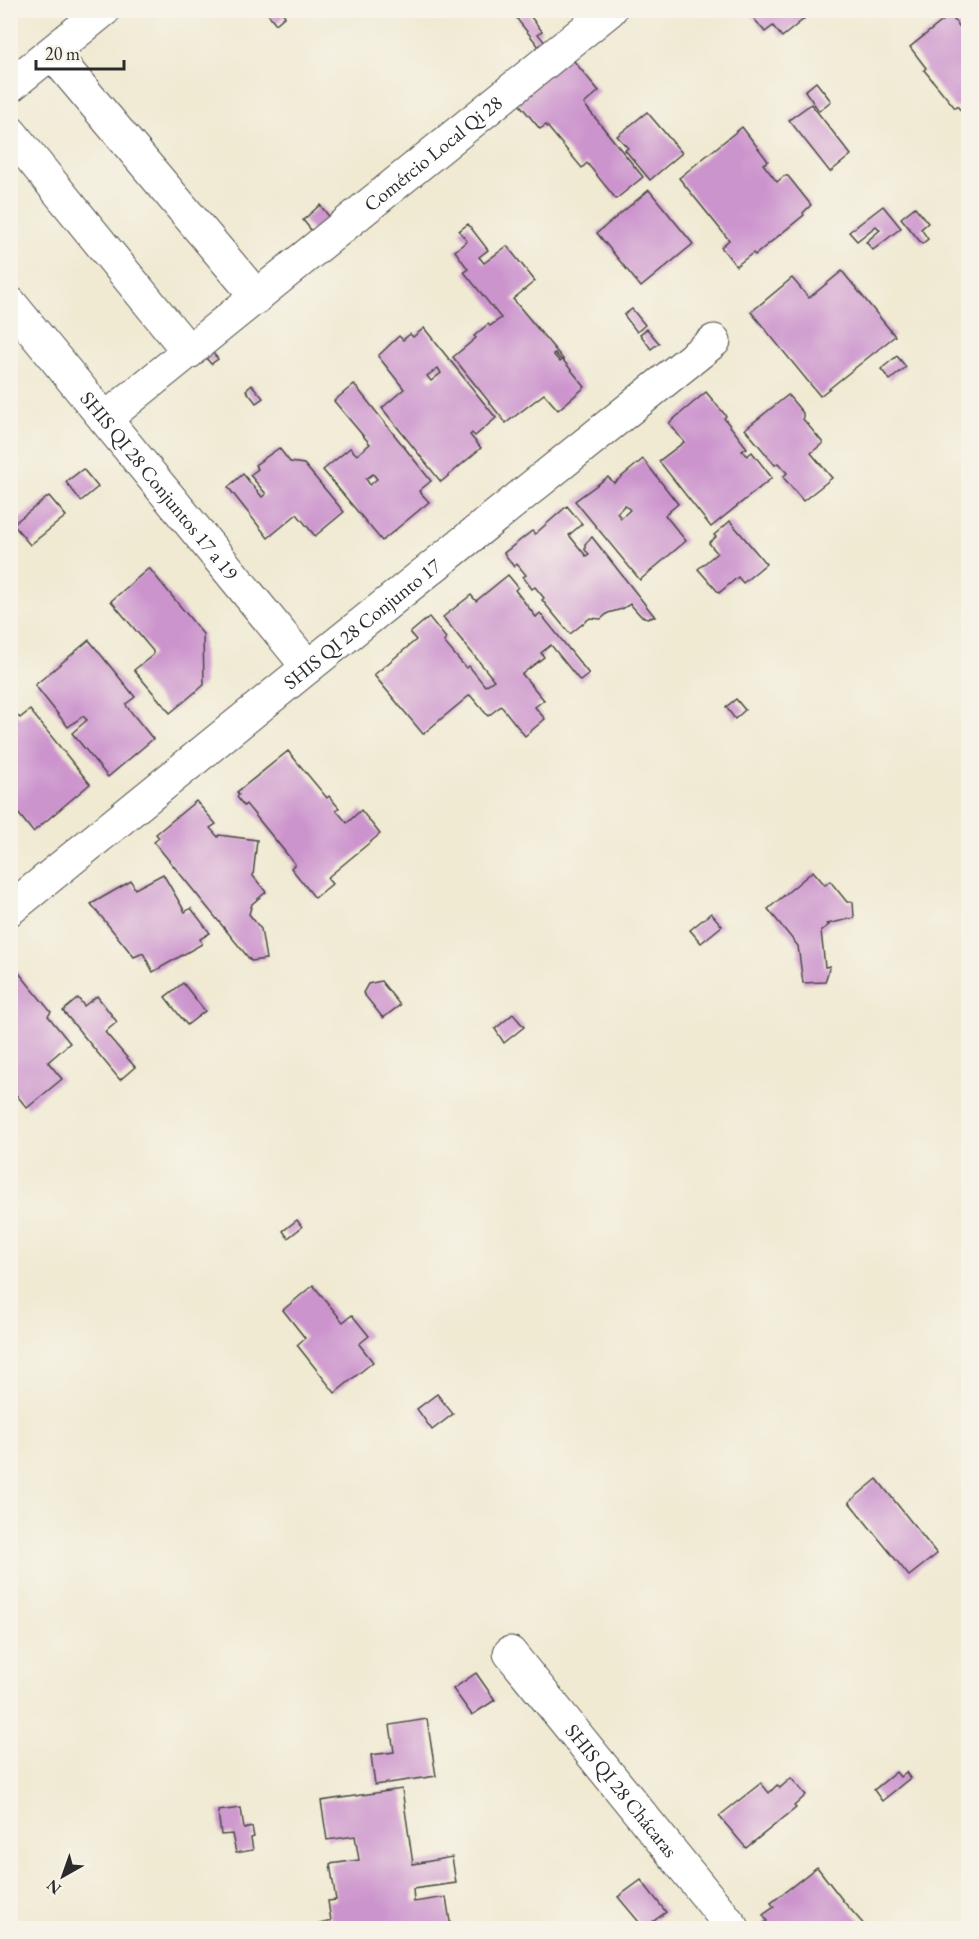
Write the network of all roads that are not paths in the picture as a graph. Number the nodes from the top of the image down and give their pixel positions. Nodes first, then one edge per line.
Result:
1 (104, 10) edge
2 (610, 10) edge
3 (51, 53) junction
4 (10, 86) edge
5 (10, 132) edge
6 (257, 297) junction
7 (10, 303) edge
8 (714, 341) dead end
9 (189, 352) junction
10 (105, 420) junction
11 (308, 667) junction
12 (10, 909) edge
13 (510, 1653) dead end
14 (733, 1929) edge

1 - 3 street
2 - 6 street, Comércio Local Qi 28
3 - 4 street
3 - 6 street
5 - 9 street
6 - 9 street, Comércio Local Qi 28
7 - 10 street, SHIS QI 28 Conjuntos 17 a 19
8 - 11 street, SHIS QI 28 Conjunto 17
9 - 10 street, Comércio Local Qi 28
10 - 11 street, SHIS QI 28 Conjuntos 17 a 19
11 - 12 street, SHIS QI 28 Conjunto 17
13 - 14 street, SHIS QI 28 Chácaras

